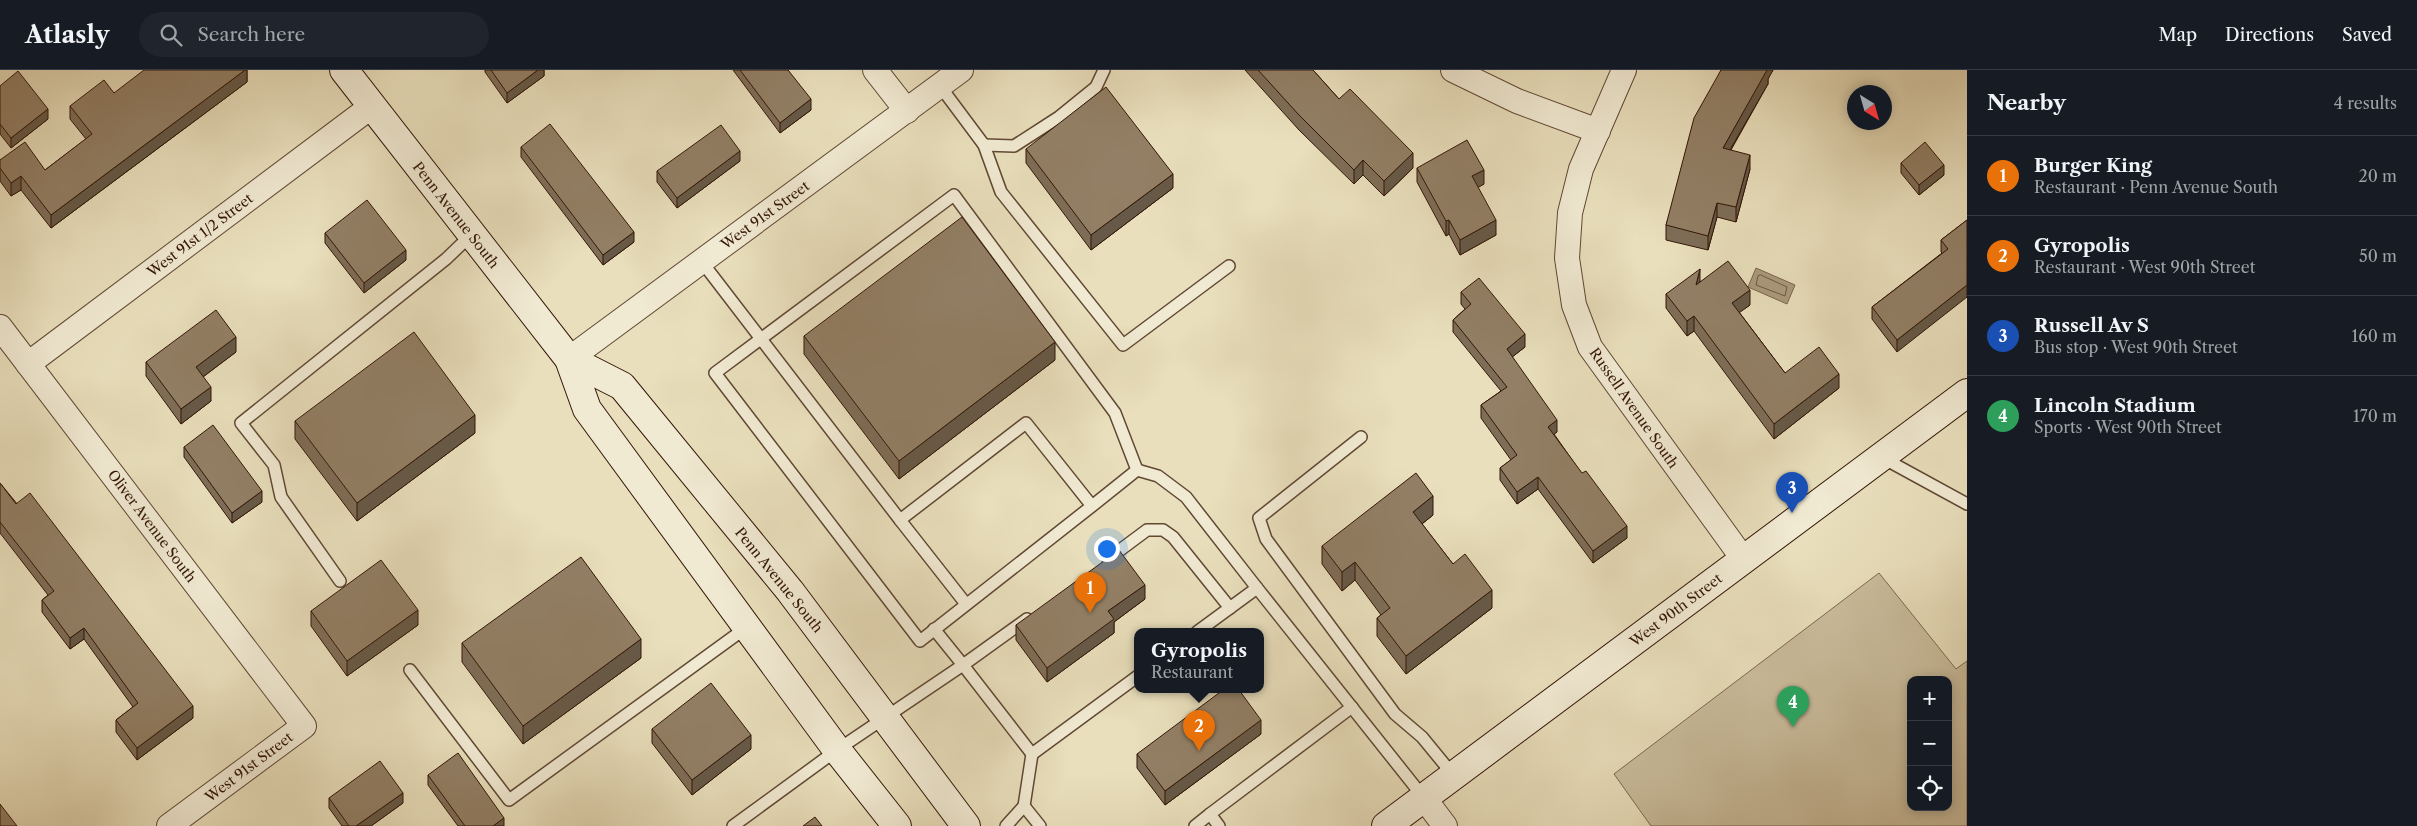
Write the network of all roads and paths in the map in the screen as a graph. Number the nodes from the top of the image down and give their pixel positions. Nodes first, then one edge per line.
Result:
1 (344, 70) edge
2 (875, 70) edge
3 (961, 70) edge
4 (1104, 70) edge
5 (1453, 70) edge
6 (1624, 70) edge
7 (940, 86) junction
8 (372, 106) junction
9 (906, 111) junction
10 (1598, 131) junction
11 (984, 145) junction
12 (471, 235) junction
13 (702, 262) junction
14 (1229, 266) dead end
15 (0, 327) edge
16 (761, 340) junction
17 (569, 359) junction
18 (28, 364) junction
19 (1967, 393) edge
20 (1361, 437) dead end
21 (1881, 457) junction
22 (1138, 470) junction
23 (1967, 504) edge
24 (1092, 506) junction
25 (900, 520) junction
26 (1744, 560) junction
27 (1099, 565) edge
28 (340, 581) dead end
29 (1257, 588) junction
30 (966, 604) junction
31 (1230, 608) junction
32 (1035, 612) edge
33 (747, 627) junction
34 (1202, 628) edge
35 (934, 629) junction
36 (963, 666) junction
37 (410, 670) dead end
38 (1134, 679) edge
39 (1352, 707) junction
40 (887, 718) junction
41 (304, 726) joint
42 (837, 750) junction
43 (1032, 754) junction
44 (1454, 776) junction
45 (1424, 798) junction
46 (1024, 806) junction
47 (1210, 814) junction
48 (169, 826) edge
49 (733, 826) edge
50 (897, 826) edge
51 (966, 826) edge
52 (1006, 826) edge
53 (1040, 826) edge
54 (1195, 826) edge
55 (1219, 826) edge
56 (1386, 826) edge
57 (1445, 826) edge

1 - 8 main road, Penn Avenue South
2 - 9 street
3 - 7 street, West 91st Street
4 - 11 lane
5 - 10 street
6 - 10 street
7 - 9 street, West 91st Street
7 - 11 lane
8 - 12 main road, Penn Avenue South
8 - 18 street, West 91st 1/2 Street
9 - 13 street, West 91st Street
10 - 26 street, Russell Avenue South
11 - 14 lane
12 - 17 main road, Penn Avenue South
12 - 28 lane
13 - 16 lane
13 - 17 street, West 91st Street
15 - 18 street, Oliver Avenue South
16 - 22 lane
16 - 25 lane
16 - 35 lane
17 - 33 main road, Penn Avenue South
17 - 40 main road, Penn Avenue South
18 - 41 street, Oliver Avenue South
19 - 21 main road, West 90th Street
20 - 44 lane
21 - 23 lane
21 - 26 main road, West 90th Street
22 - 24 lane
22 - 29 lane
24 - 25 lane
24 - 30 lane
25 - 30 lane
26 - 44 main road, West 90th Street
27 - 31 lane
29 - 31 lane
29 - 39 lane
30 - 35 lane
31 - 34 lane
32 - 36 lane
33 - 37 lane
33 - 42 main road, Penn Avenue South
35 - 36 lane
36 - 40 lane
36 - 43 lane
38 - 43 lane
39 - 45 lane
39 - 47 lane
40 - 42 lane
40 - 51 main road, Penn Avenue South
41 - 48 street, West 91st Street
42 - 49 lane
42 - 50 main road, Penn Avenue South
43 - 46 lane
44 - 45 main road, West 90th Street
45 - 56 main road, West 90th Street
45 - 57 street
46 - 52 lane
46 - 53 lane
47 - 54 lane
47 - 55 lane

